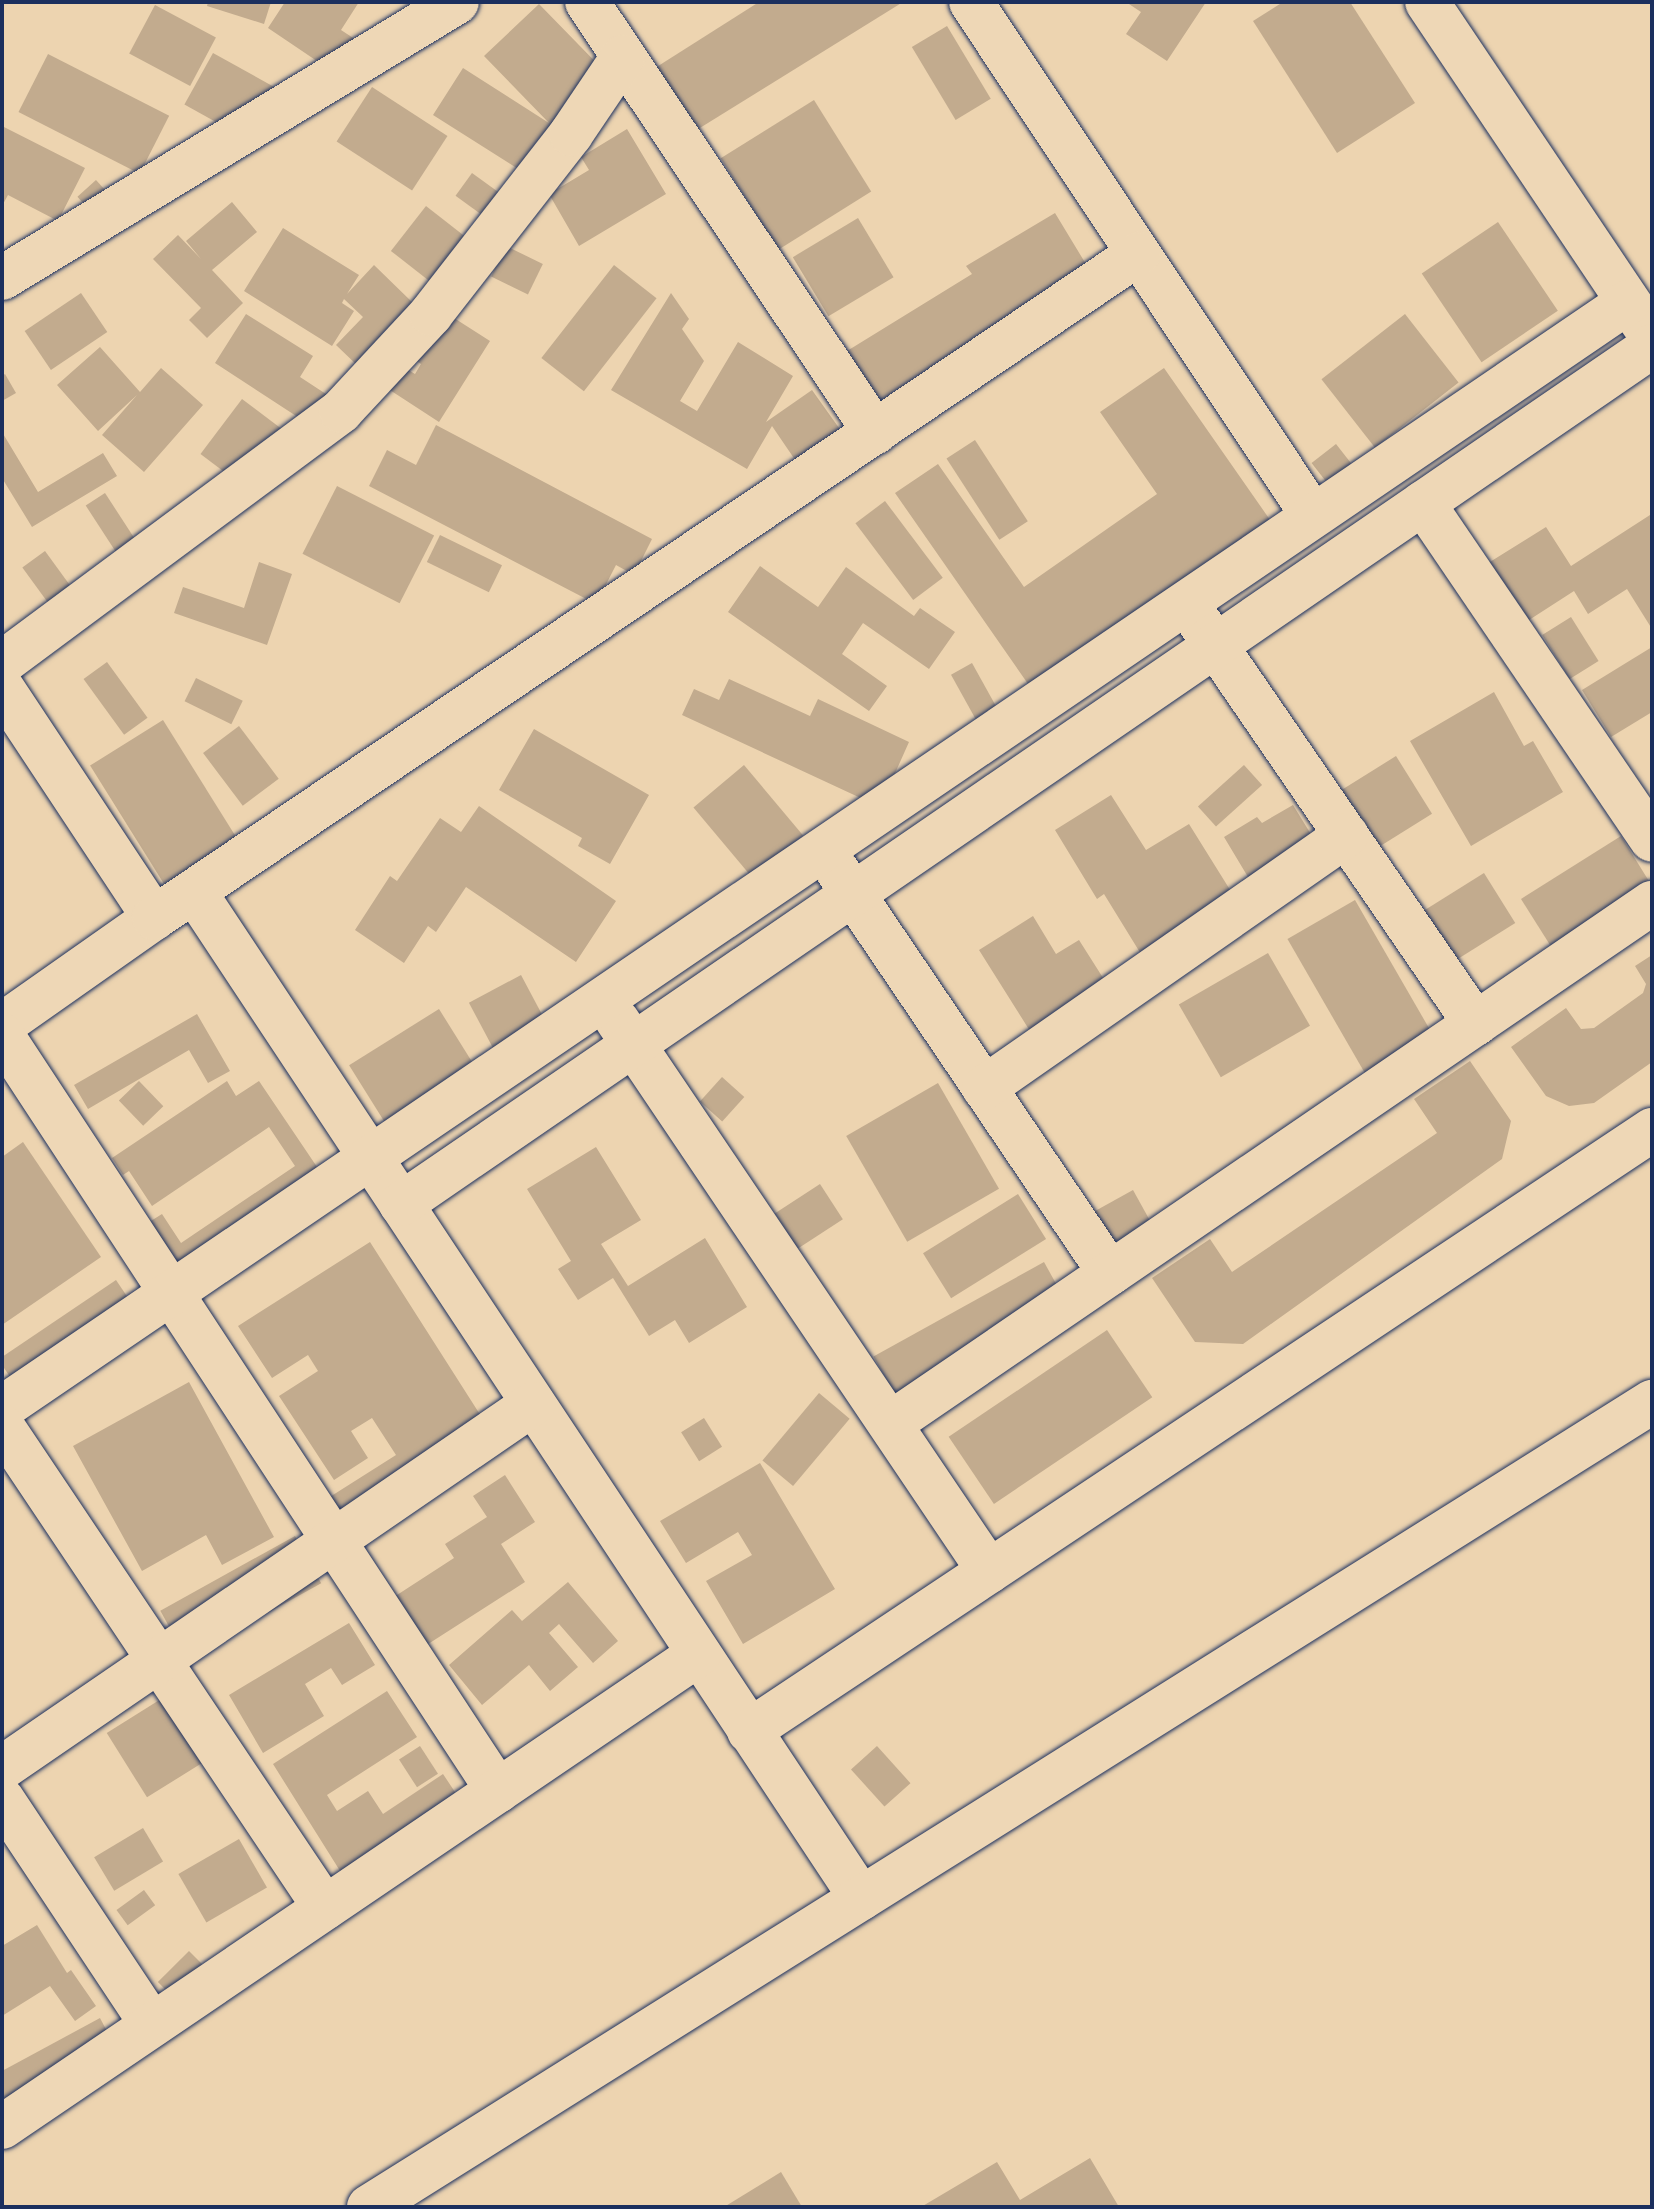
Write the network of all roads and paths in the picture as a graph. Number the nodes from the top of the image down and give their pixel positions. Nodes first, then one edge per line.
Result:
1 (457, 2) edge
2 (587, 2) edge
3 (971, 2) edge
4 (1427, 2) edge
5 (623, 57) junction
6 (1138, 254) junction
7 (2, 278) edge
8 (1628, 302) junction
9 (1652, 337) edge
10 (1652, 346) edge
11 (875, 432) junction
12 (1423, 503) junction
13 (1313, 516) junction
14 (1186, 602) junction
15 (1215, 646) junction
16 (2, 663) edge
17 (2, 688) edge
18 (1346, 835) junction
19 (1652, 840) edge
20 (822, 848) junction
21 (194, 891) junction
22 (852, 894) junction
23 (1652, 903) edge
24 (154, 918) junction
25 (602, 998) junction
26 (1476, 1024) junction
27 (2, 1025) edge
28 (2, 1035) edge
29 (635, 1044) junction
30 (984, 1088) junction
31 (1652, 1130) edge
32 (369, 1156) junction
33 (401, 1204) junction
34 (1110, 1273) junction
35 (170, 1292) junction
36 (1652, 1402) edge
37 (533, 1404) junction
38 (2, 1408) edge
39 (891, 1423) junction
40 (2, 1426) edge
41 (333, 1540) junction
42 (989, 1571) junction
43 (699, 1654) junction
44 (159, 1660) junction
45 (749, 1731) junction
46 (2, 1768) edge
47 (498, 1791) junction
48 (2, 1799) edge
49 (861, 1898) junction
50 (325, 1908) junction
51 (152, 2025) junction
52 (2, 2127) edge
53 (369, 2207) edge

1 - 7 street
2 - 5 street
3 - 6 street
4 - 8 street
5 - 11 street
5 - 16 street
6 - 11 street
6 - 13 street
8 - 9 street
8 - 13 street
10 - 12 street
11 - 21 street
12 - 15 street
12 - 19 street
13 - 14 street
14 - 15 street
14 - 20 street
15 - 18 street
15 - 22 street
17 - 24 street
18 - 26 street
18 - 30 street
20 - 22 street
20 - 25 street
21 - 24 street
21 - 32 street
22 - 29 street
22 - 30 street
23 - 26 street
24 - 27 street
25 - 29 street
25 - 32 street
26 - 34 street
28 - 35 street
29 - 33 street
29 - 39 street
30 - 34 street
31 - 42 street
32 - 33 street
32 - 35 street
33 - 37 street
34 - 39 street
35 - 38 street
35 - 41 street
36 - 49 street
37 - 41 street
37 - 43 street
39 - 42 street
40 - 44 street
41 - 44 street
41 - 47 street
42 - 45 street
43 - 45 street
43 - 47 street
44 - 46 street
44 - 50 street
45 - 49 street
47 - 50 street
48 - 51 street
49 - 53 street
50 - 51 street
51 - 52 street

